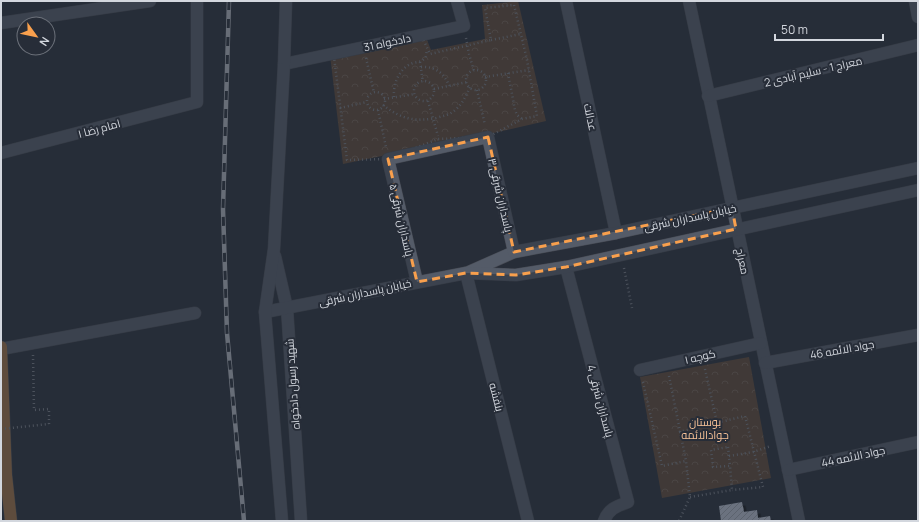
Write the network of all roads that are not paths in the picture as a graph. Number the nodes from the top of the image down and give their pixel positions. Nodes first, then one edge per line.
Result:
1 (150, 1) edge
2 (197, 1) edge
3 (286, 1) edge
4 (457, 1) edge
5 (566, 1) edge
6 (689, 1) edge
7 (915, 1) edge
8 (918, 17) edge
9 (1, 23) edge
10 (918, 45) edge
11 (284, 64) junction
12 (708, 96) junction
13 (488, 137) joint
14 (1, 153) edge
15 (918, 168) edge
16 (918, 190) edge
17 (732, 208) junction
18 (736, 229) junction
19 (616, 233) junction
20 (274, 249) junction
21 (514, 252) junction
22 (566, 267) junction
23 (466, 273) junction
24 (416, 282) junction
25 (287, 308) junction
26 (264, 312) junction
27 (195, 313) dead end
28 (918, 335) edge
29 (761, 343) junction
30 (1, 348) edge
31 (765, 363) junction
32 (640, 370) road end
33 (918, 442) edge
34 (788, 470) junction
35 (11, 521) edge
36 (282, 521) edge
37 (301, 521) edge
38 (528, 521) edge
39 (604, 521) edge
40 (799, 521) edge

1 - 9 street
2 - 14 street, امام رضا ۱
3 - 11 street, شهید رسول دادخواه
4 - 11 street, دادخواه 31
5 - 19 street, عدالت
6 - 12 street, معراج
7 - 8 street
10 - 12 street, معراج 1 - سلیم آبادی 2
11 - 20 street, شهید رسول دادخواه
12 - 17 street, معراج
13 - 21 street, پاسداران شرقی ۳
13 - 24 street, پاسداران شرقی ۵
15 - 17 street, خیابان پاسداران شرقی
16 - 18 street, خیابان پاسداران شرقی
17 - 18 street, معراج
17 - 19 street, خیابان پاسداران شرقی
18 - 22 street, خیابان پاسداران شرقی
18 - 29 street, معراج
19 - 21 street, خیابان پاسداران شرقی
20 - 25 street, شهید رسول دادخواه
20 - 26 street, شهید رسول دادخواه
21 - 23 street, خیابان پاسداران شرقی
22 - 23 street, خیابان پاسداران شرقی
22 - 39 street, پاسداران شرقی 4
23 - 24 street, خیابان پاسداران شرقی
23 - 38 street, بنفشه
24 - 25 street, خیابان پاسداران شرقی
25 - 26 street, خیابان پاسداران شرقی
25 - 37 street, شهید رسول دادخواه
26 - 36 street, شهید رسول دادخواه
27 - 30 street
28 - 31 street, جواد الائمه 46
29 - 31 street, معراج
29 - 32 street, کوچه ۱
30 - 35 main road
31 - 34 street, معراج
33 - 34 street, جواد الائمه 44
34 - 40 street, معراج

